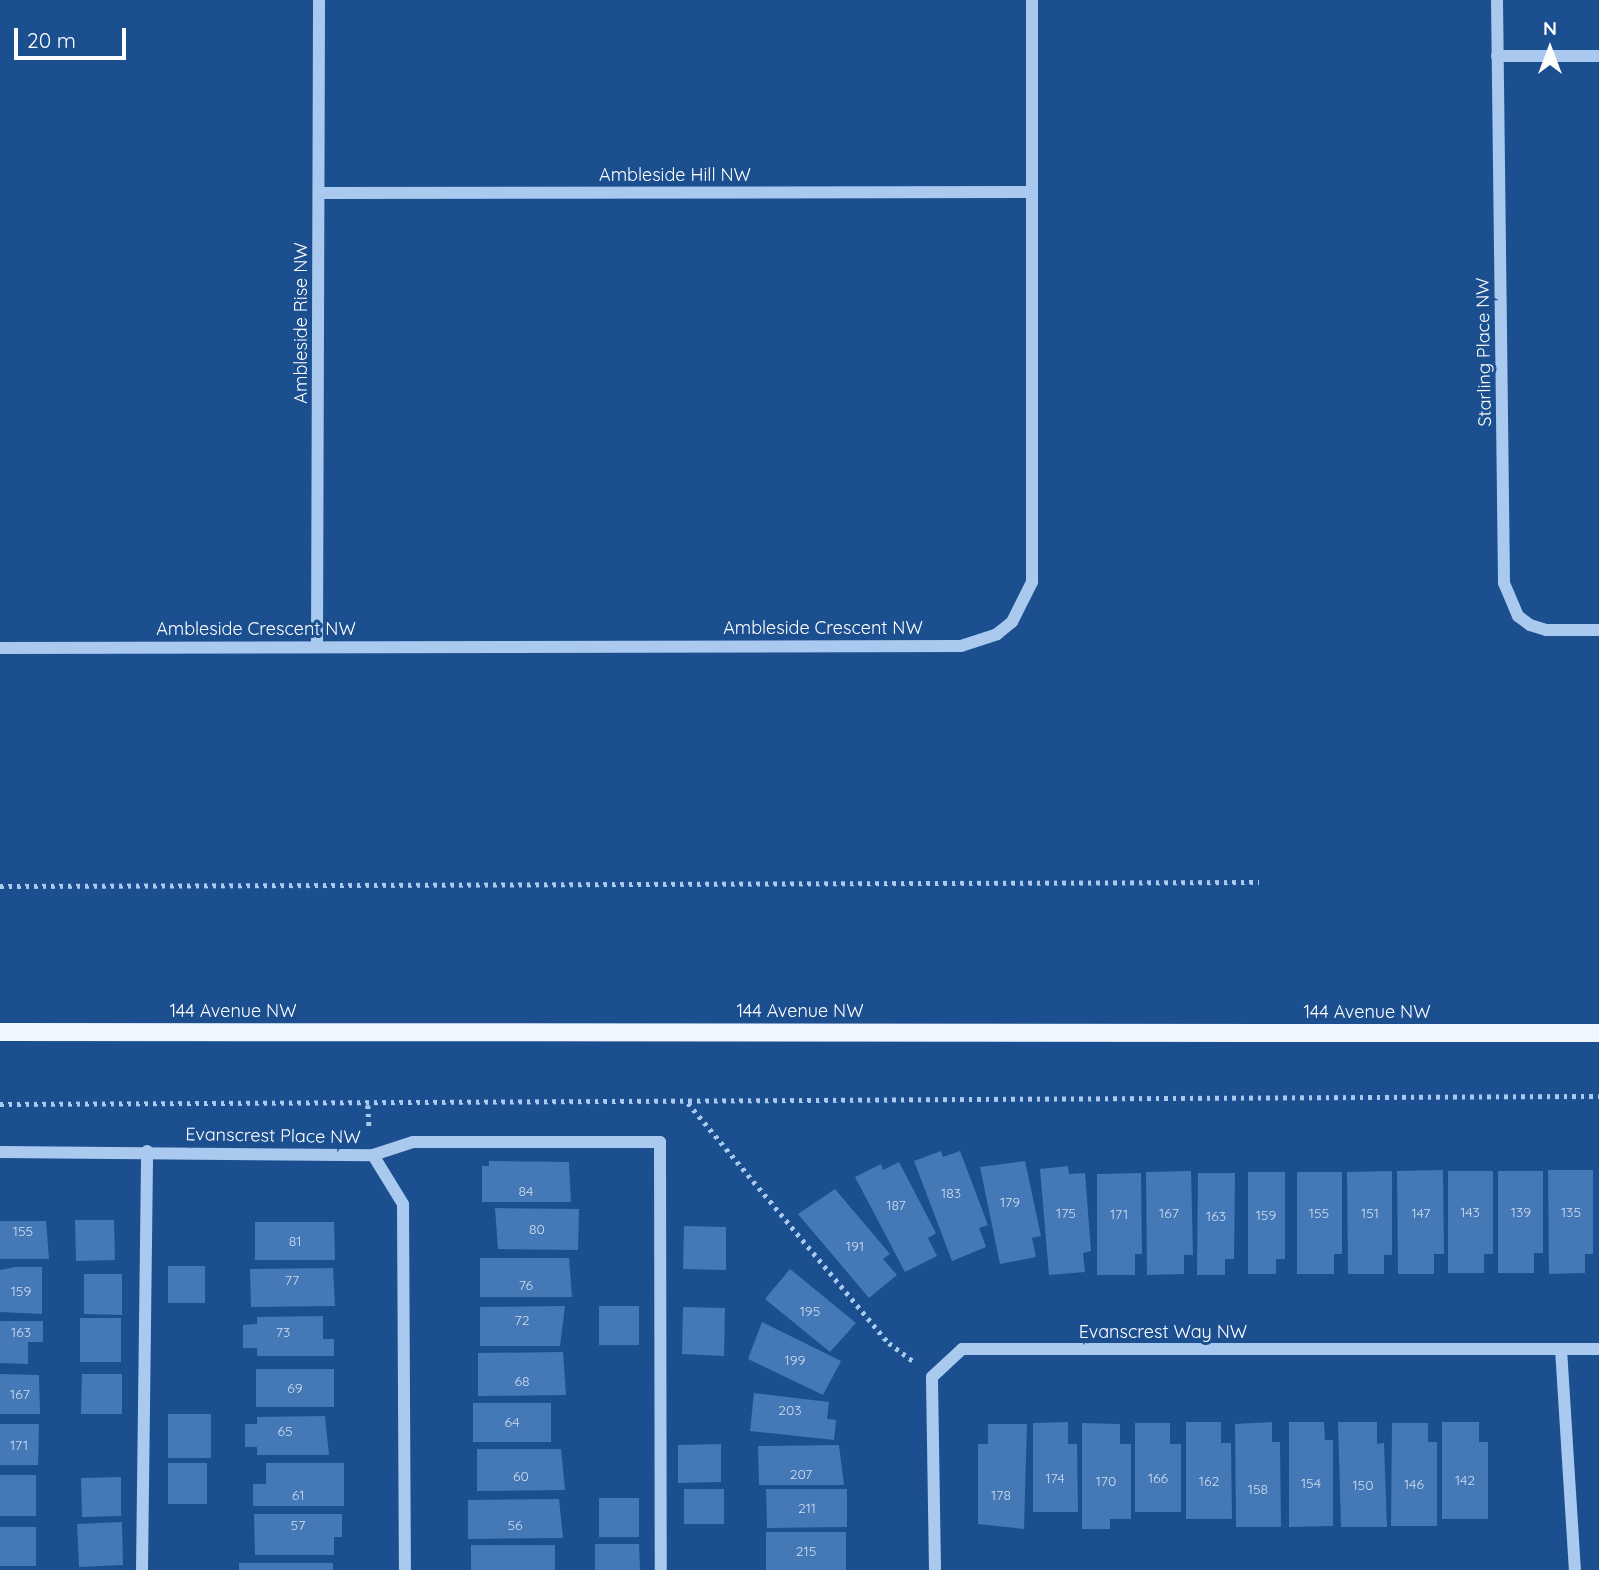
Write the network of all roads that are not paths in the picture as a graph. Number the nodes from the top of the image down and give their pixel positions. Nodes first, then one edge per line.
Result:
1 (319, 0) edge
2 (1032, 0) edge
3 (1497, 0) edge
4 (1497, 56) junction
5 (1599, 56) edge
6 (1031, 192) junction
7 (319, 193) junction
8 (1599, 630) edge
9 (317, 646) junction
10 (0, 648) edge
11 (0, 1032) edge
12 (1599, 1033) edge
13 (0, 1152) edge
14 (147, 1152) junction
15 (373, 1154) junction
16 (1561, 1349) junction
17 (1599, 1349) edge
18 (142, 1570) edge
19 (405, 1570) edge
20 (661, 1570) edge
21 (935, 1570) edge
22 (1575, 1570) edge

1 - 7 street, Ambleside Rise NW
2 - 6 street, Ambleside Crescent NW
3 - 4 street, Starling Place NW
4 - 5 street
4 - 8 street, Starling Place NW
6 - 7 street, Ambleside Hill NW
6 - 9 street, Ambleside Crescent NW
7 - 9 street, Ambleside Rise NW
9 - 10 street, Ambleside Crescent NW
11 - 12 main road, 144 Avenue NW
13 - 14 street, Evanscrest Place NW
14 - 15 street, Evanscrest Place NW
14 - 18 street
15 - 19 street, Evanscrest Place NW
15 - 20 street
16 - 17 street, Evanscrest Way NW
16 - 21 street, Evanscrest Way NW
16 - 22 street

